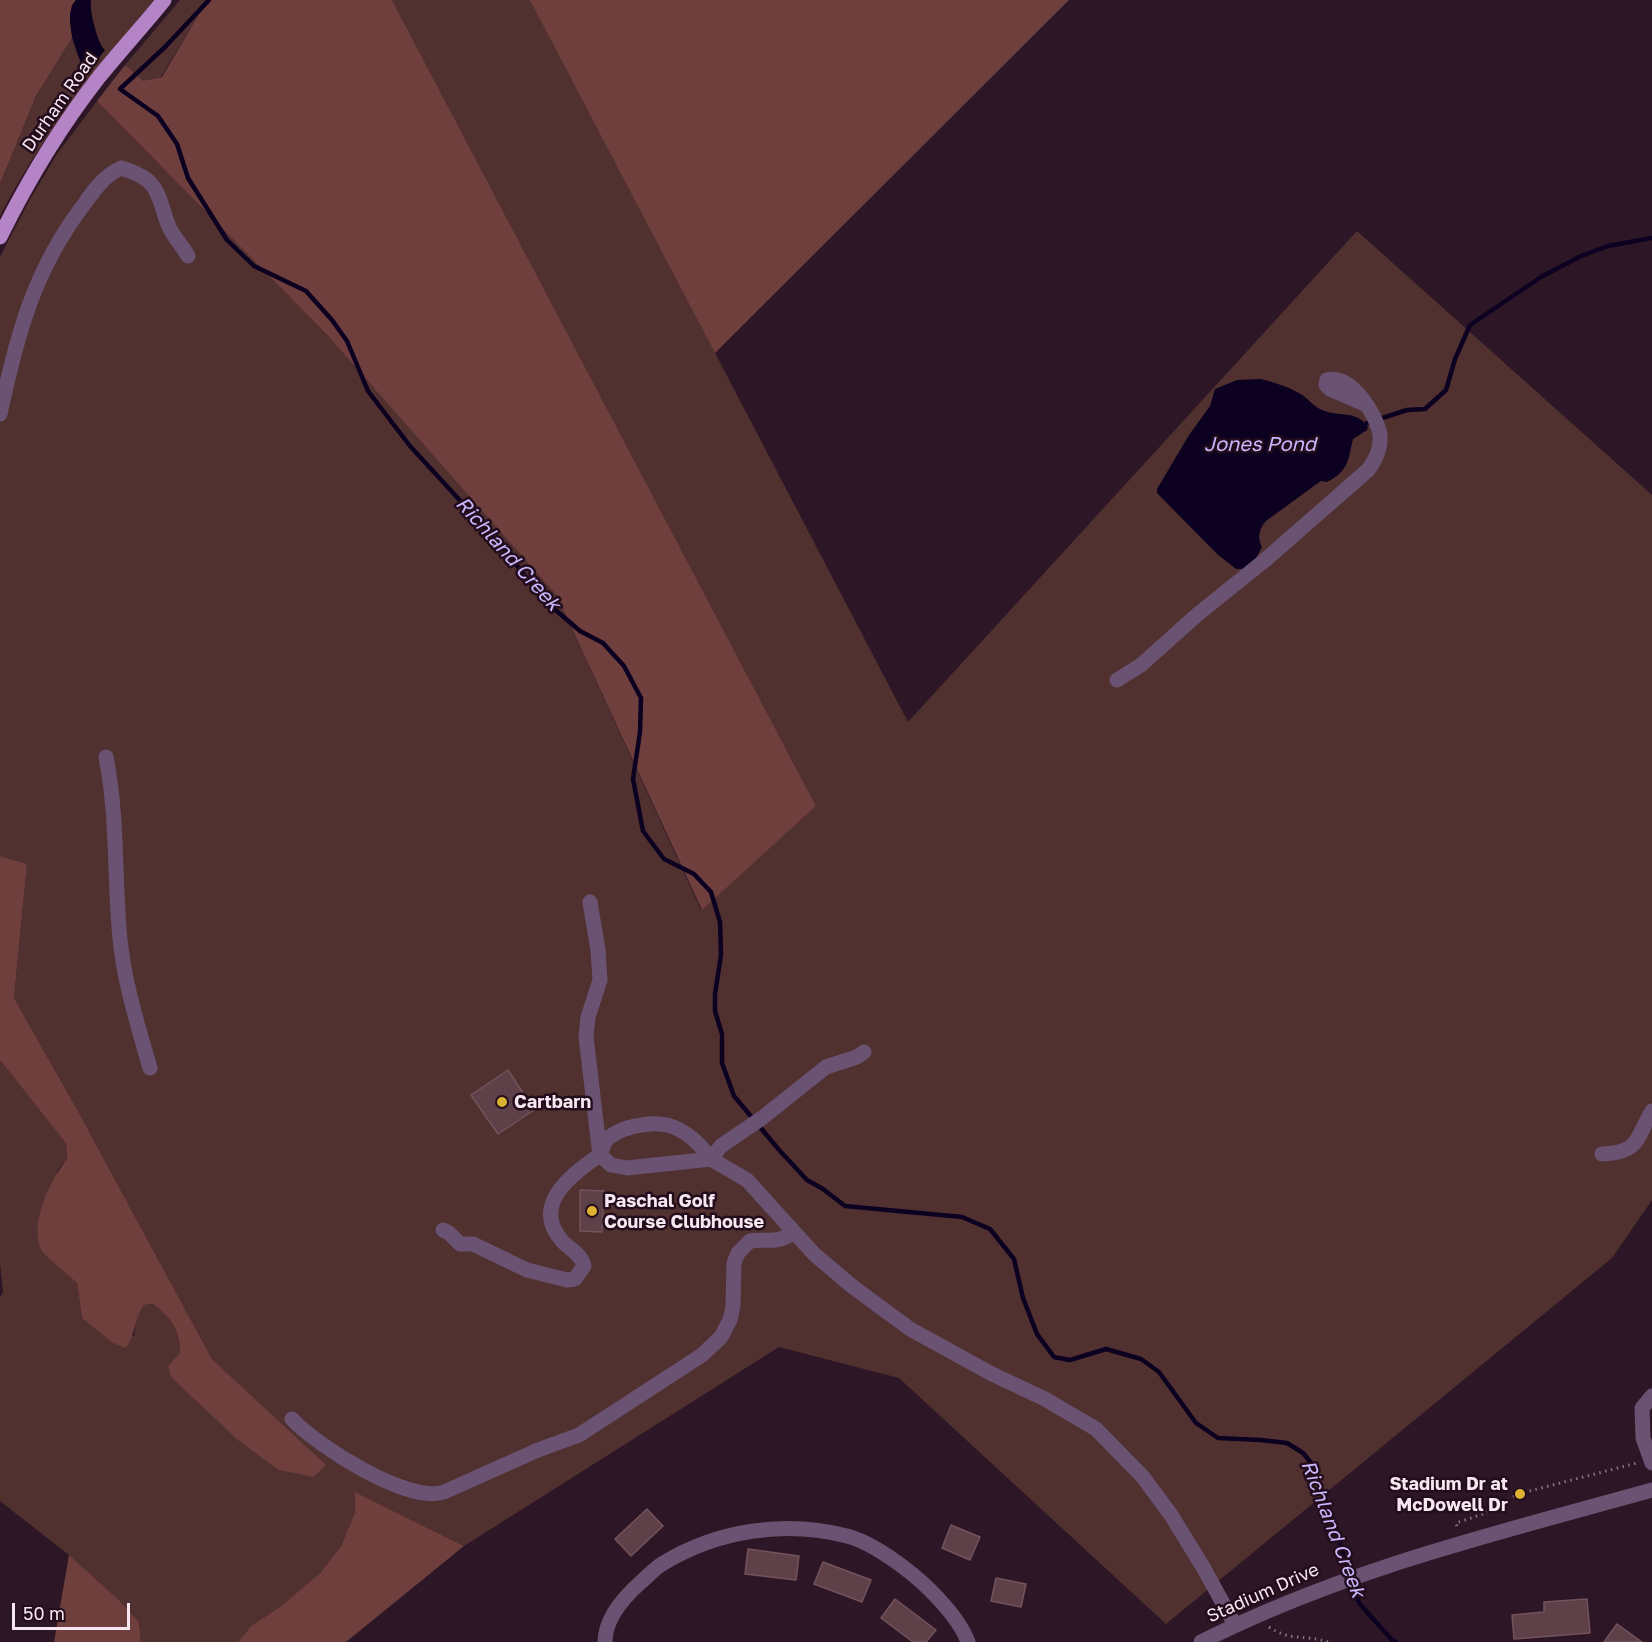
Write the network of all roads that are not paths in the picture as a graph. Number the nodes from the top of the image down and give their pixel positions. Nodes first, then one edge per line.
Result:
1 (164, 0) edge
2 (0, 237) edge
3 (188, 256) dead end
4 (1365, 404) dead end
5 (0, 414) edge
6 (1117, 680) dead end
7 (106, 757) dead end
8 (590, 902) dead end
9 (864, 1052) dead end
10 (150, 1068) dead end
11 (1652, 1111) edge
12 (1602, 1154) dead end
13 (600, 1155) junction
14 (711, 1159) junction
15 (443, 1230) dead end
16 (793, 1232) junction
17 (1652, 1396) edge
18 (292, 1419) dead end
19 (1651, 1461) edge
20 (1652, 1490) edge
21 (1235, 1625) junction
22 (605, 1642) edge
23 (968, 1642) edge
24 (1201, 1642) edge

1 - 2 main road, Durham Road
3 - 5 street
4 - 6 street
7 - 10 street
8 - 13 street
9 - 14 street
11 - 12 street
13 - 14 street
13 - 14 street
13 - 15 street
14 - 16 street
16 - 18 street
16 - 21 street
17 - 19 street
20 - 21 street, Stadium Drive
21 - 24 street, Stadium Drive
22 - 23 street

